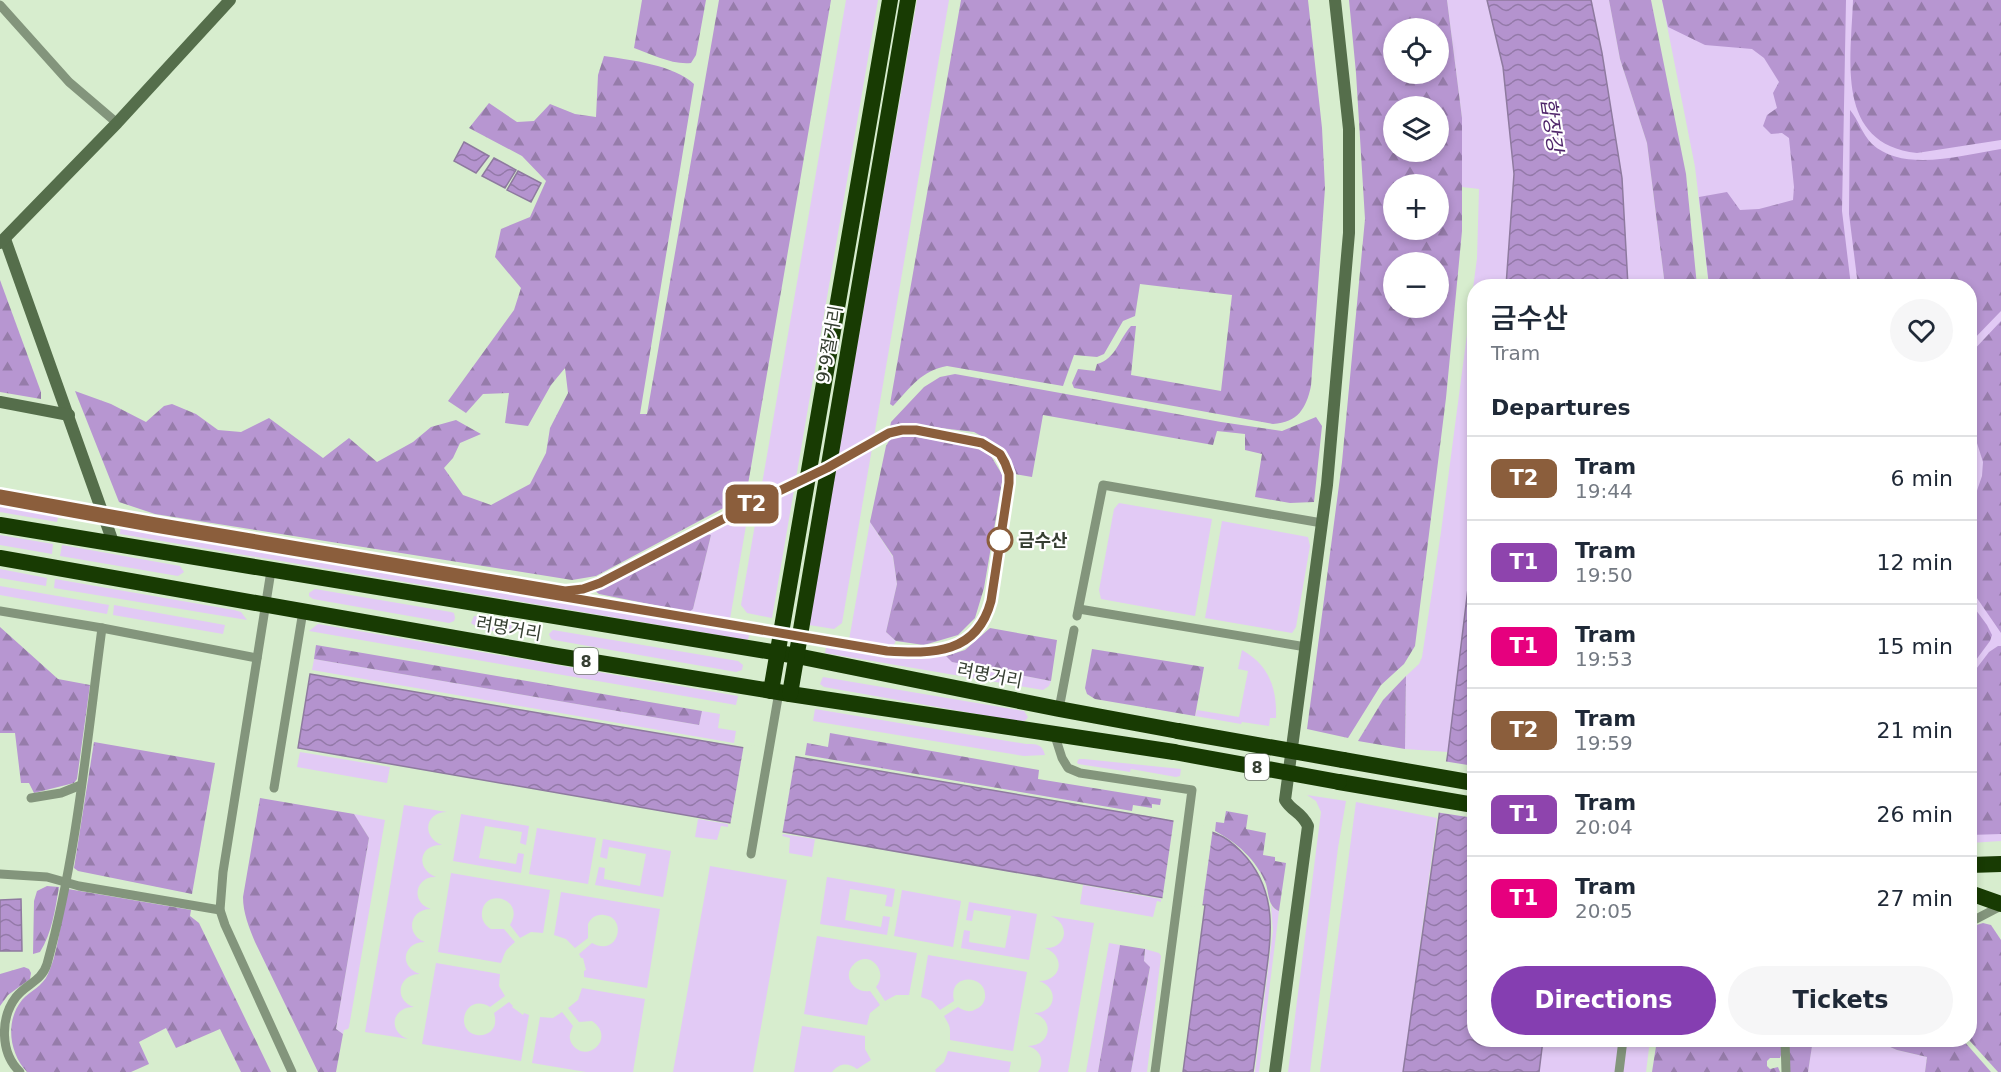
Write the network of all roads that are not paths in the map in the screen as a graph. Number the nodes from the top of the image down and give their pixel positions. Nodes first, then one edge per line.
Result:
1 (230, 0) edge
2 (890, 0) edge
3 (908, 0) edge
4 (1335, 0) edge
5 (0, 5) edge
6 (117, 123) junction
7 (2, 241) edge
8 (0, 402) edge
9 (69, 415) junction
10 (1322, 524) junction
11 (0, 525) edge
12 (114, 545) junction
13 (0, 558) edge
14 (271, 571) junction
15 (267, 604) junction
16 (303, 610) junction
17 (0, 611) edge
18 (102, 628) junction
19 (1074, 630) dead end
20 (1306, 647) junction
21 (777, 653) junction
22 (796, 656) junction
23 (257, 658) junction
24 (780, 692) junction
25 (1059, 709) junction
26 (1054, 733) junction
27 (1467, 782) edge
28 (81, 785) junction
29 (274, 788) dead end
30 (31, 798) dead end
31 (1467, 804) edge
32 (752, 854) dead end
33 (2001, 864) edge
34 (1977, 866) edge
35 (0, 874) edge
36 (65, 882) junction
37 (1977, 896) edge
38 (2001, 905) edge
39 (220, 910) junction
40 (1977, 918) edge
41 (1622, 1047) edge
42 (1785, 1047) edge
43 (20, 1072) edge
44 (292, 1072) edge
45 (1155, 1072) edge
46 (1275, 1072) edge
47 (1619, 1072) edge
48 (1786, 1072) edge

1 - 6 street
2 - 21 highway, 9·9절거리
3 - 22 highway, 9·9절거리
4 - 10 street
5 - 6 street
6 - 7 street
7 - 9 street
8 - 9 street
9 - 12 street
10 - 20 street
10 - 20 street
11 - 12 highway, 려명거리 / 8
12 - 14 highway, 려명거리 / 8
13 - 15 highway, 려명거리 / 8
14 - 15 street
14 - 21 highway, 려명거리 / 8
15 - 16 highway, 려명거리 / 8
15 - 23 street
16 - 24 highway, 려명거리 / 8
16 - 29 street
17 - 18 street
18 - 23 street
18 - 28 street
19 - 25 street
20 - 46 street
21 - 22 highway, 려명거리 / 8
21 - 24 highway, 9·9절거리
22 - 24 highway, 9·9절거리
22 - 25 highway, 려명거리 / 8
23 - 39 street
24 - 26 highway, 려명거리 / 8
24 - 32 street
25 - 27 highway, 려명거리 / 8, bridge
26 - 31 highway, 려명거리 / 8, bridge
26 - 45 street
28 - 30 street
28 - 36 street
33 - 34 highway
35 - 36 street
36 - 39 street
36 - 43 street
37 - 38 highway
38 - 40 street
39 - 44 street
41 - 47 street
42 - 48 street

